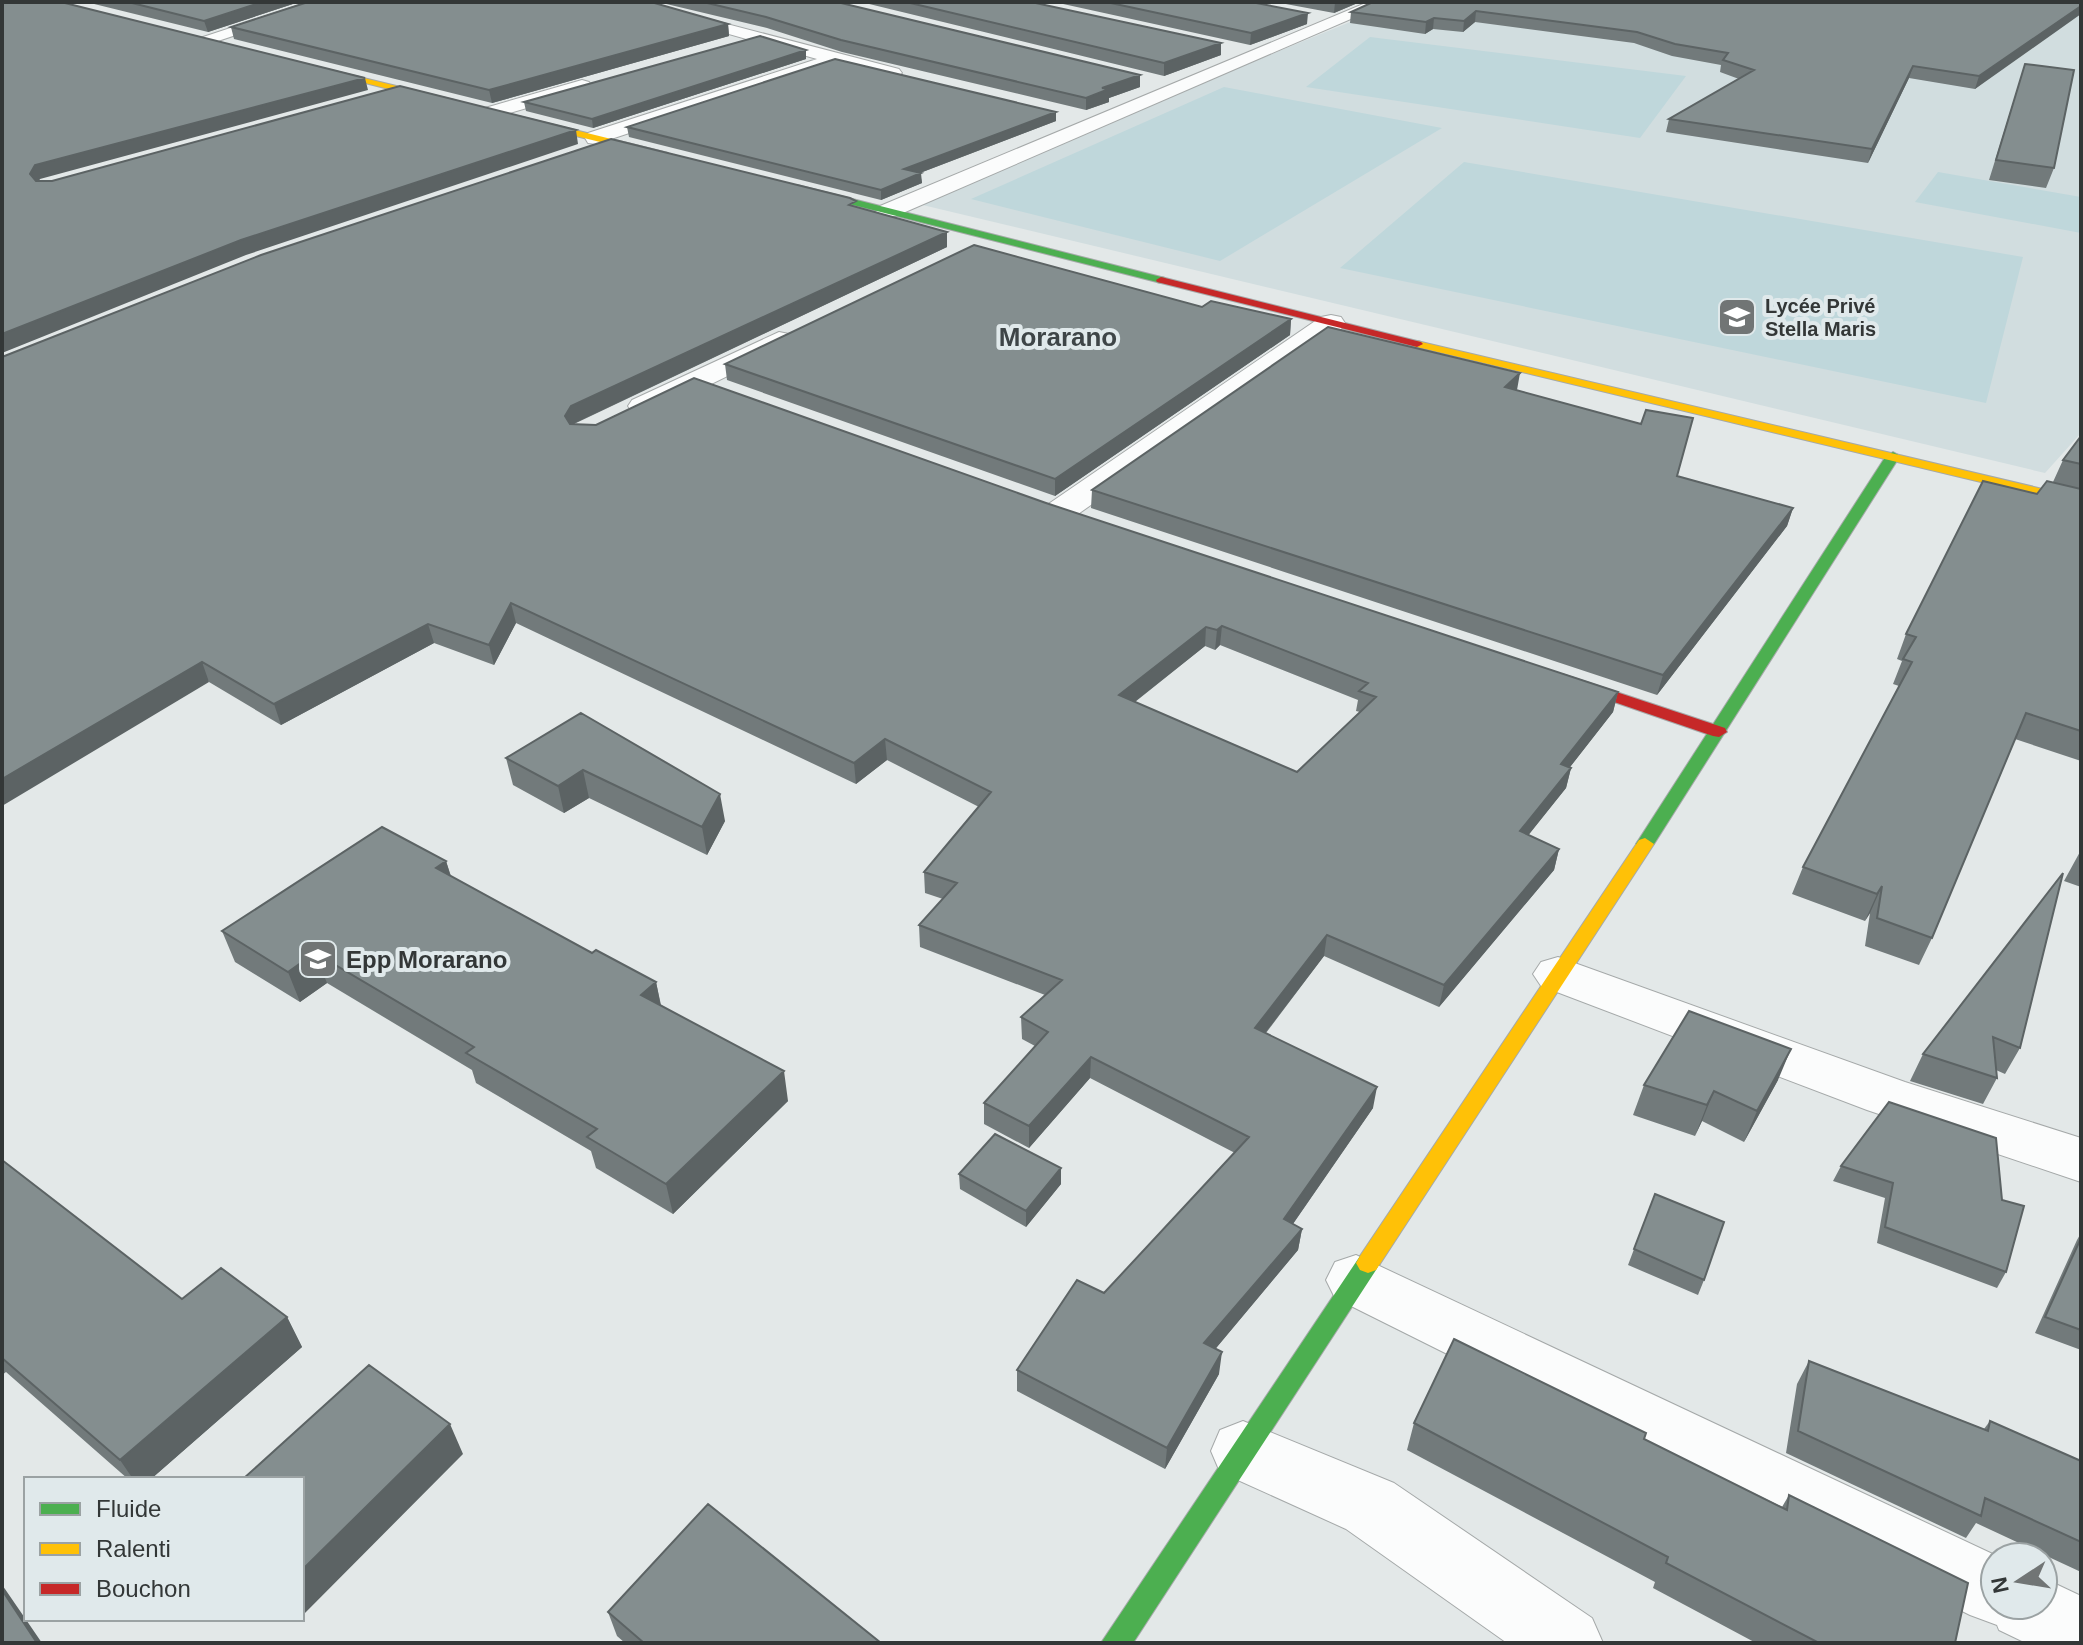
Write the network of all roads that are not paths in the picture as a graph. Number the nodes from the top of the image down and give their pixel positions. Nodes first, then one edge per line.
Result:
1 (327, 2) edge
2 (660, 2) edge
3 (1382, 2) edge
4 (632, 4) edge
5 (1307, 16) edge
6 (1337, 22) junction
7 (760, 35) junction
8 (196, 38) joint
9 (234, 47) edge
10 (716, 48) edge
11 (1226, 49) edge
12 (1256, 55) junction
13 (835, 59) junction
14 (296, 63) edge
15 (909, 77) edge
16 (1149, 80) edge
17 (597, 82) edge
18 (1179, 88) junction
19 (403, 90) junction
20 (360, 102) edge
21 (477, 108) junction
22 (1071, 116) edge
23 (1101, 123) junction
24 (604, 140) junction
25 (568, 157) edge
26 (689, 161) edge
27 (781, 184) edge
28 (888, 211) junction
29 (993, 238) junction
30 (950, 258) edge
31 (1331, 323) junction
32 (807, 326) edge
33 (693, 381) junction
34 (723, 392) edge
35 (613, 420) edge
36 (1893, 456) junction
37 (2081, 502) edge
38 (1059, 512) edge
39 (1539, 672) edge
40 (1719, 732) junction
41 (1558, 974) junction
42 (2081, 1160) edge
43 (1356, 1280) junction
44 (1243, 1451) junction
45 (1979, 1583) edge
46 (2057, 1621) edge
47 (2081, 1633) edge
48 (1116, 1643) edge
49 (1567, 1643) edge

1 - 8 street
2 - 4 street
3 - 6 street
4 - 7 street
5 - 6 street
6 - 12 street
7 - 10 street
7 - 13 street
8 - 9 street
11 - 12 street
12 - 18 street
13 - 15 street
13 - 24 street
14 - 19 street
16 - 18 street
17 - 21 street
18 - 23 street
19 - 20 street
19 - 21 street
21 - 24 street
22 - 23 street
23 - 28 street
24 - 25 street
24 - 26 street
27 - 28 street
28 - 29 street
29 - 30 street
29 - 31 street
31 - 36 street
31 - 38 street
32 - 33 street
33 - 34 street
33 - 35 street
36 - 37 street
36 - 40 street
39 - 40 street
40 - 41 street
41 - 42 street
41 - 43 street
43 - 44 street
43 - 45 street
44 - 48 street
44 - 49 street
46 - 47 street

